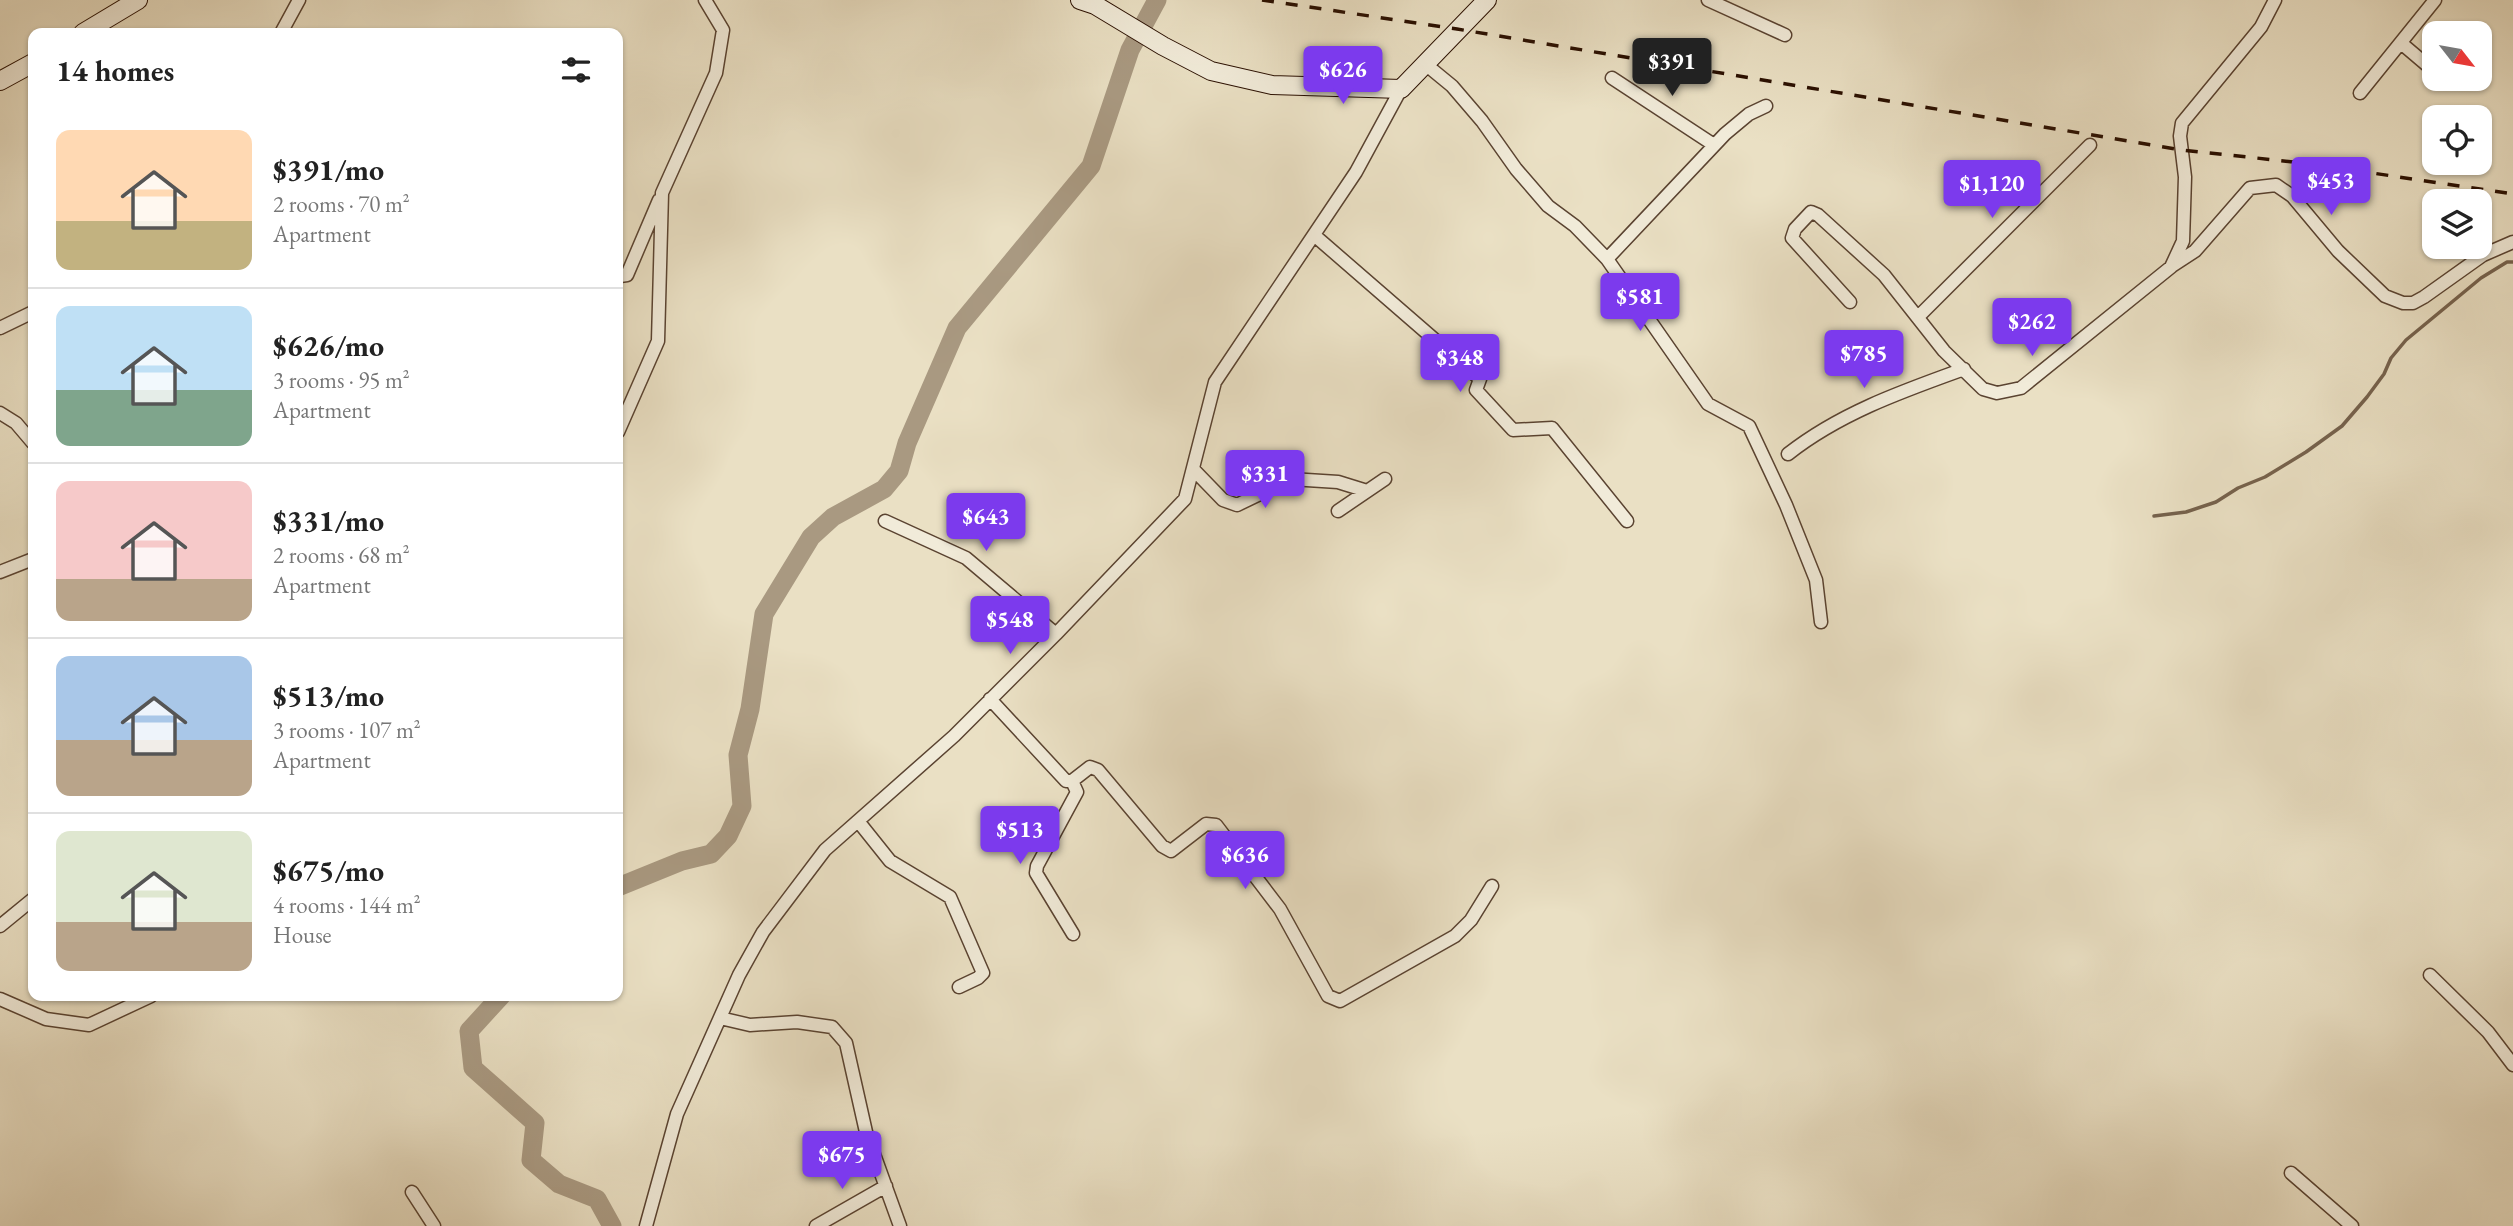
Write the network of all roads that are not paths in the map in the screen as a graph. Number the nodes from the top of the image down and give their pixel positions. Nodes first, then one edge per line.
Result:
1 (138, 0) edge
2 (299, 0) edge
3 (705, 0) edge
4 (1080, 0) edge
5 (1487, 0) edge
6 (1709, 0) edge
7 (2275, 0) edge
8 (2435, 0) edge
9 (91, 28) edge
10 (284, 28) edge
11 (1785, 35) dead end
12 (2401, 43) junction
13 (2422, 61) edge
14 (1424, 63) junction
15 (28, 66) edge
16 (1612, 78) dead end
17 (0, 80) edge
18 (1401, 89) junction
19 (2360, 93) dead end
20 (1766, 106) dead end
21 (1714, 145) junction
22 (2090, 145) dead end
23 (662, 193) junction
24 (1314, 235) junction
25 (2513, 242) edge
26 (1607, 259) junction
27 (2171, 267) junction
28 (623, 276) edge
29 (1850, 302) dead end
30 (28, 314) edge
31 (1918, 317) junction
32 (0, 328) edge
33 (1964, 369) junction
34 (0, 413) edge
35 (623, 421) edge
36 (28, 437) edge
37 (1788, 454) dead end
38 (1193, 469) junction
39 (1385, 479) dead end
40 (1367, 491) junction
41 (1338, 511) dead end
42 (885, 521) dead end
43 (1627, 521) dead end
44 (28, 561) edge
45 (0, 572) edge
46 (1821, 622) dead end
47 (1056, 634) junction
48 (990, 699) junction
49 (1072, 781) junction
50 (858, 821) junction
51 (1492, 886) dead end
52 (28, 904) edge
53 (0, 926) edge
54 (1073, 934) dead end
55 (2430, 975) dead end
56 (959, 987) dead end
57 (0, 999) edge
58 (140, 1001) edge
59 (720, 1018) junction
60 (2513, 1065) edge
61 (2291, 1173) dead end
62 (886, 1186) junction
63 (412, 1192) dead end
64 (434, 1226) edge
65 (646, 1226) edge
66 (816, 1226) edge
67 (900, 1226) edge
68 (2352, 1226) edge

1 - 9 main road
2 - 10 street
3 - 23 street
4 - 18 main road
5 - 14 main road
6 - 11 street
7 - 27 street
8 - 12 street
12 - 13 street
12 - 19 street
14 - 18 main road
14 - 26 street
15 - 17 main road
16 - 21 street
18 - 24 street
20 - 21 street
21 - 26 street
22 - 31 street
23 - 28 street
23 - 35 street
24 - 38 street
24 - 43 street
25 - 27 street
26 - 46 street
27 - 33 street
29 - 31 street
30 - 32 street
31 - 33 street
33 - 37 street
34 - 36 street
38 - 40 street
38 - 47 street
39 - 40 street
40 - 41 street
42 - 47 street
44 - 45 street
47 - 48 street
48 - 49 street
48 - 50 street
49 - 51 street
49 - 54 street
50 - 56 street
50 - 59 street
52 - 53 street
55 - 60 street
57 - 58 street
59 - 62 street
59 - 65 street
61 - 68 street
62 - 66 street
62 - 67 street
63 - 64 street

